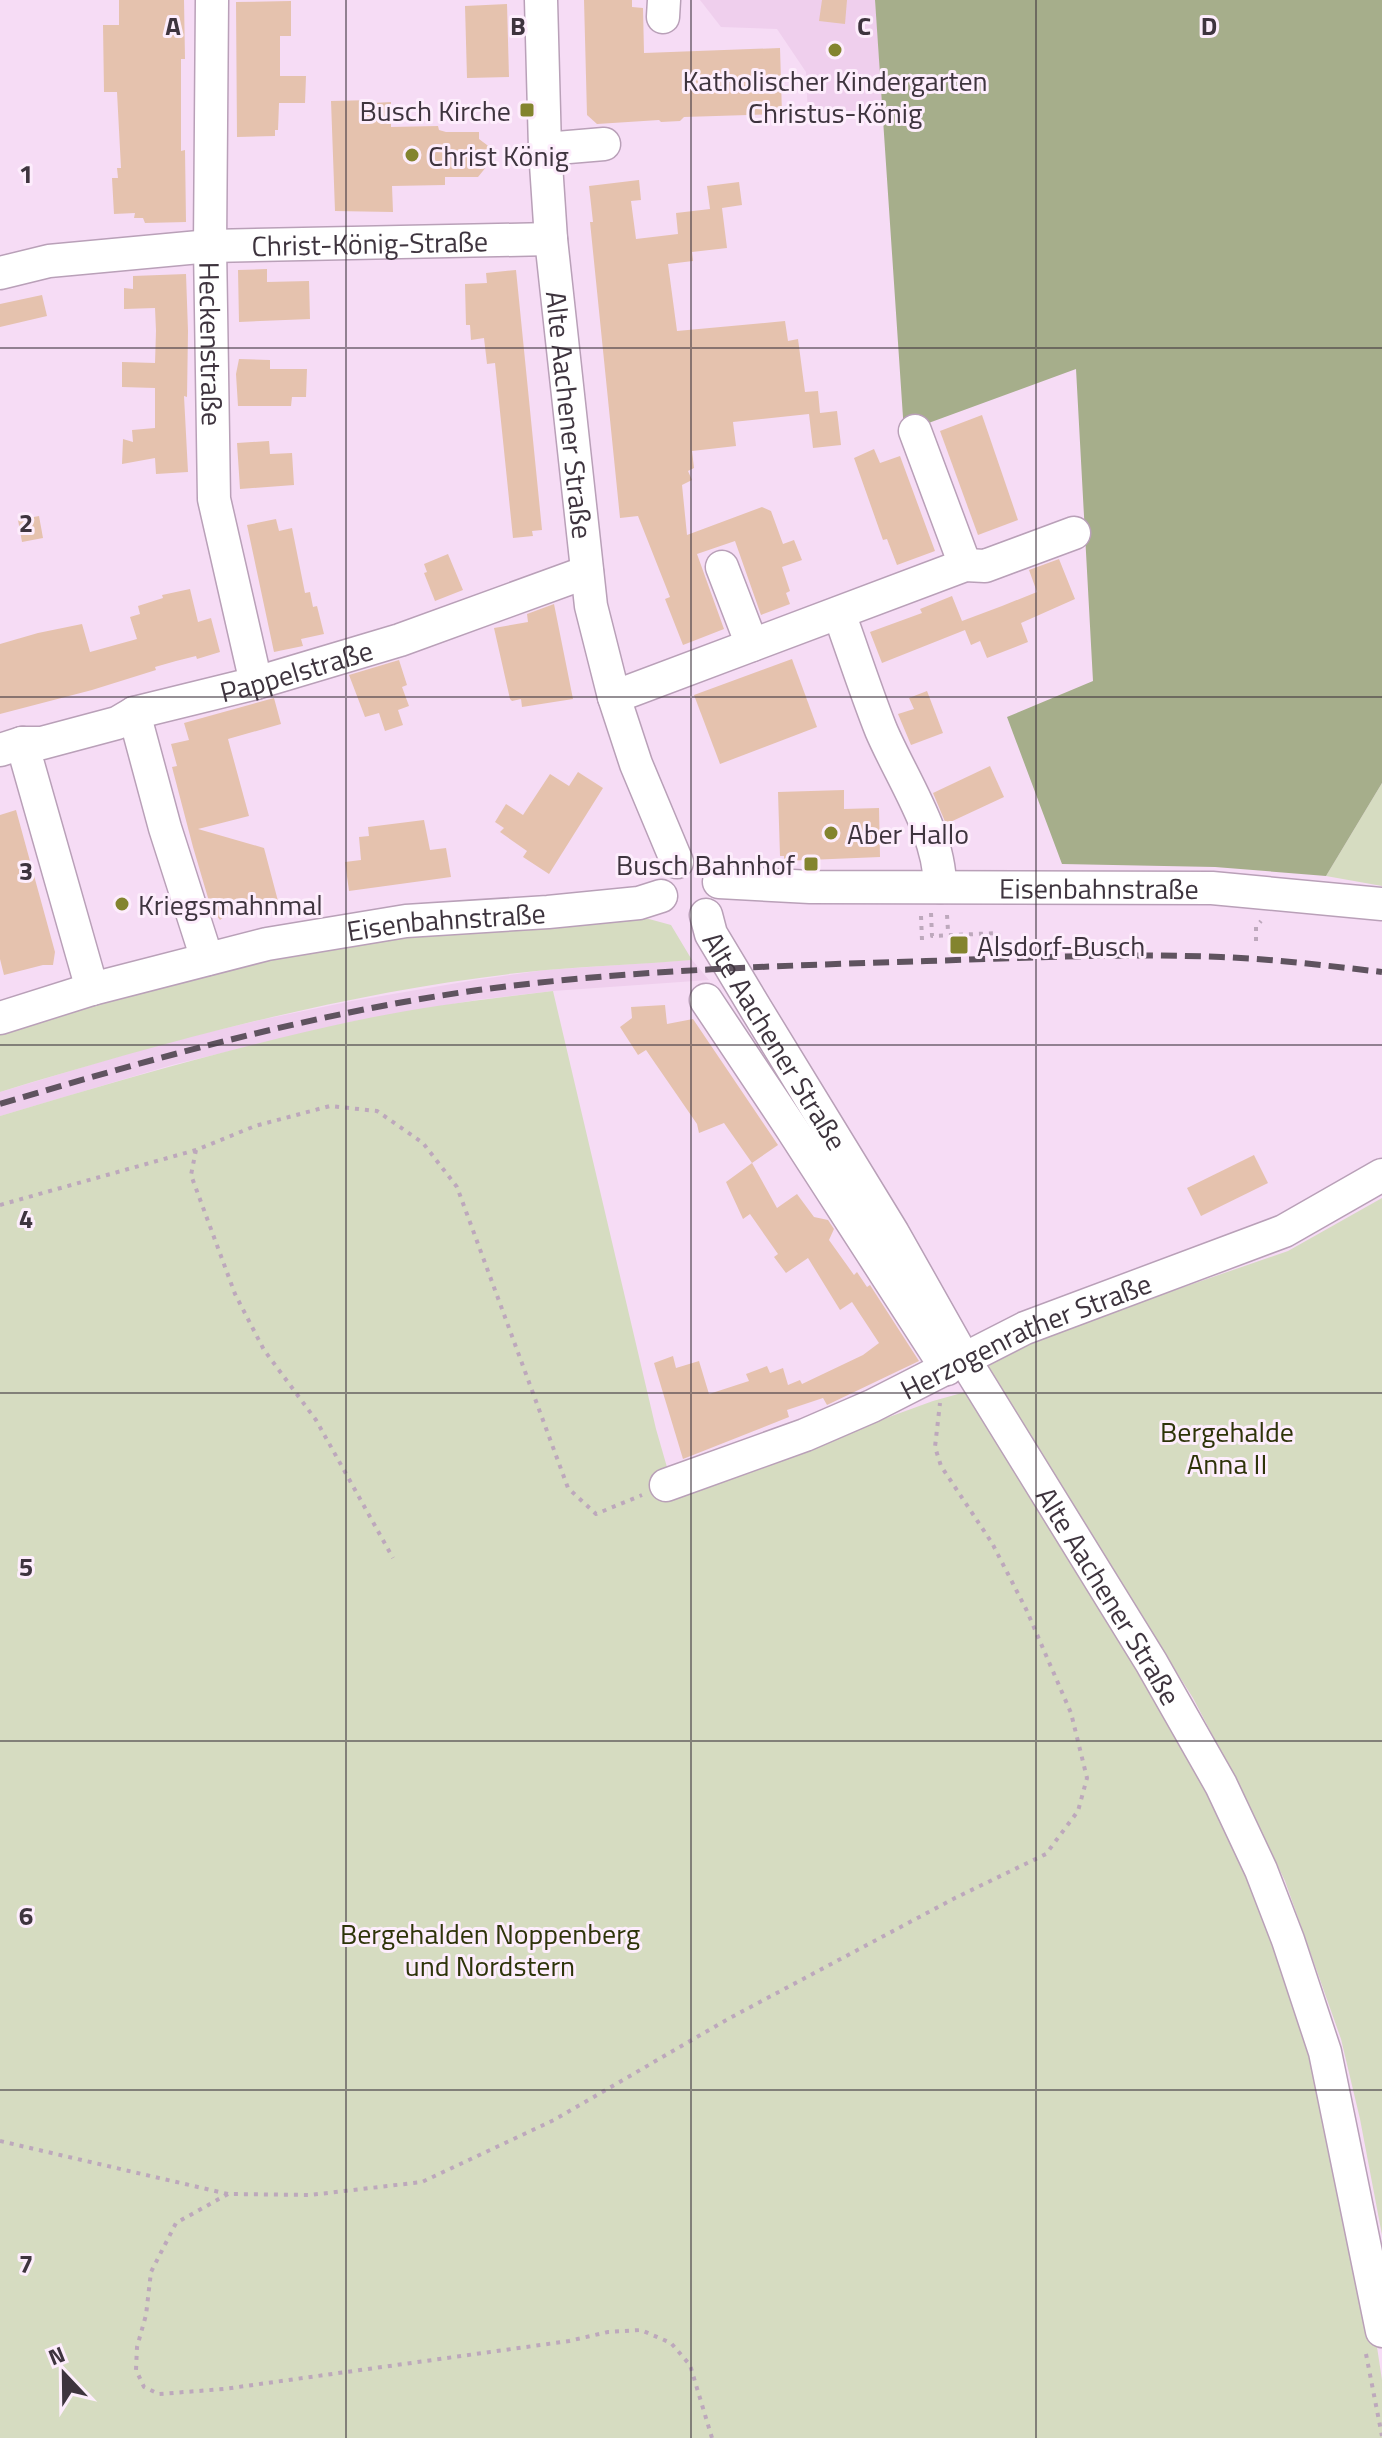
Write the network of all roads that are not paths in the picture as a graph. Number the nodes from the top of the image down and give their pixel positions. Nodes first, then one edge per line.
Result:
1 (212, 0) edge
2 (541, 0) edge
3 (604, 144) dead end
4 (545, 149) junction
5 (551, 239) junction
6 (210, 246) junction
7 (0, 273) edge
8 (915, 431) dead end
9 (1074, 533) dead end
10 (965, 565) junction
11 (722, 567) dead end
12 (587, 572) junction
13 (839, 613) junction
14 (752, 645) junction
15 (256, 683) junction
16 (614, 697) junction
17 (134, 713) junction
18 (11, 746) edge
19 (677, 862) junction
20 (719, 882) junction
21 (661, 896) junction
22 (930, 899) junction
23 (1382, 904) edge
24 (706, 915) junction
25 (207, 959) junction
26 (92, 989) junction
27 (706, 1000) dead end
28 (0, 1018) edge
29 (1382, 1175) edge
30 (956, 1364) junction
31 (666, 1485) road end
32 (1374, 2340) edge

1 - 6 street, Heckenstraße
2 - 4 street, Alte Aachener Straße
3 - 4 street
4 - 5 street, Alte Aachener Straße
5 - 6 street, Christ-König-Straße
5 - 12 street, Alte Aachener Straße
6 - 7 street, Christ-König-Straße
6 - 15 street, Heckenstraße
8 - 10 street
9 - 10 street
10 - 13 street
11 - 14 street
12 - 15 street, Pappelstraße
12 - 16 street, Alte Aachener Straße
13 - 14 street
13 - 22 street
14 - 16 street
15 - 17 street, Pappelstraße
16 - 19 street, Alte Aachener Straße
17 - 18 street, Pappelstraße
17 - 25 street
18 - 26 street
19 - 20 street
19 - 21 street
20 - 22 street, Eisenbahnstraße
20 - 24 street
21 - 24 street
21 - 25 street, Eisenbahnstraße
22 - 23 street, Eisenbahnstraße
24 - 30 street, Alte Aachener Straße
25 - 26 street, Eisenbahnstraße
26 - 28 street, Eisenbahnstraße
27 - 30 street, Alte Aachener Straße
29 - 30 street, Herzogenrather Straße
30 - 31 street, Herzogenrather Straße
30 - 32 street, Alte Aachener Straße

